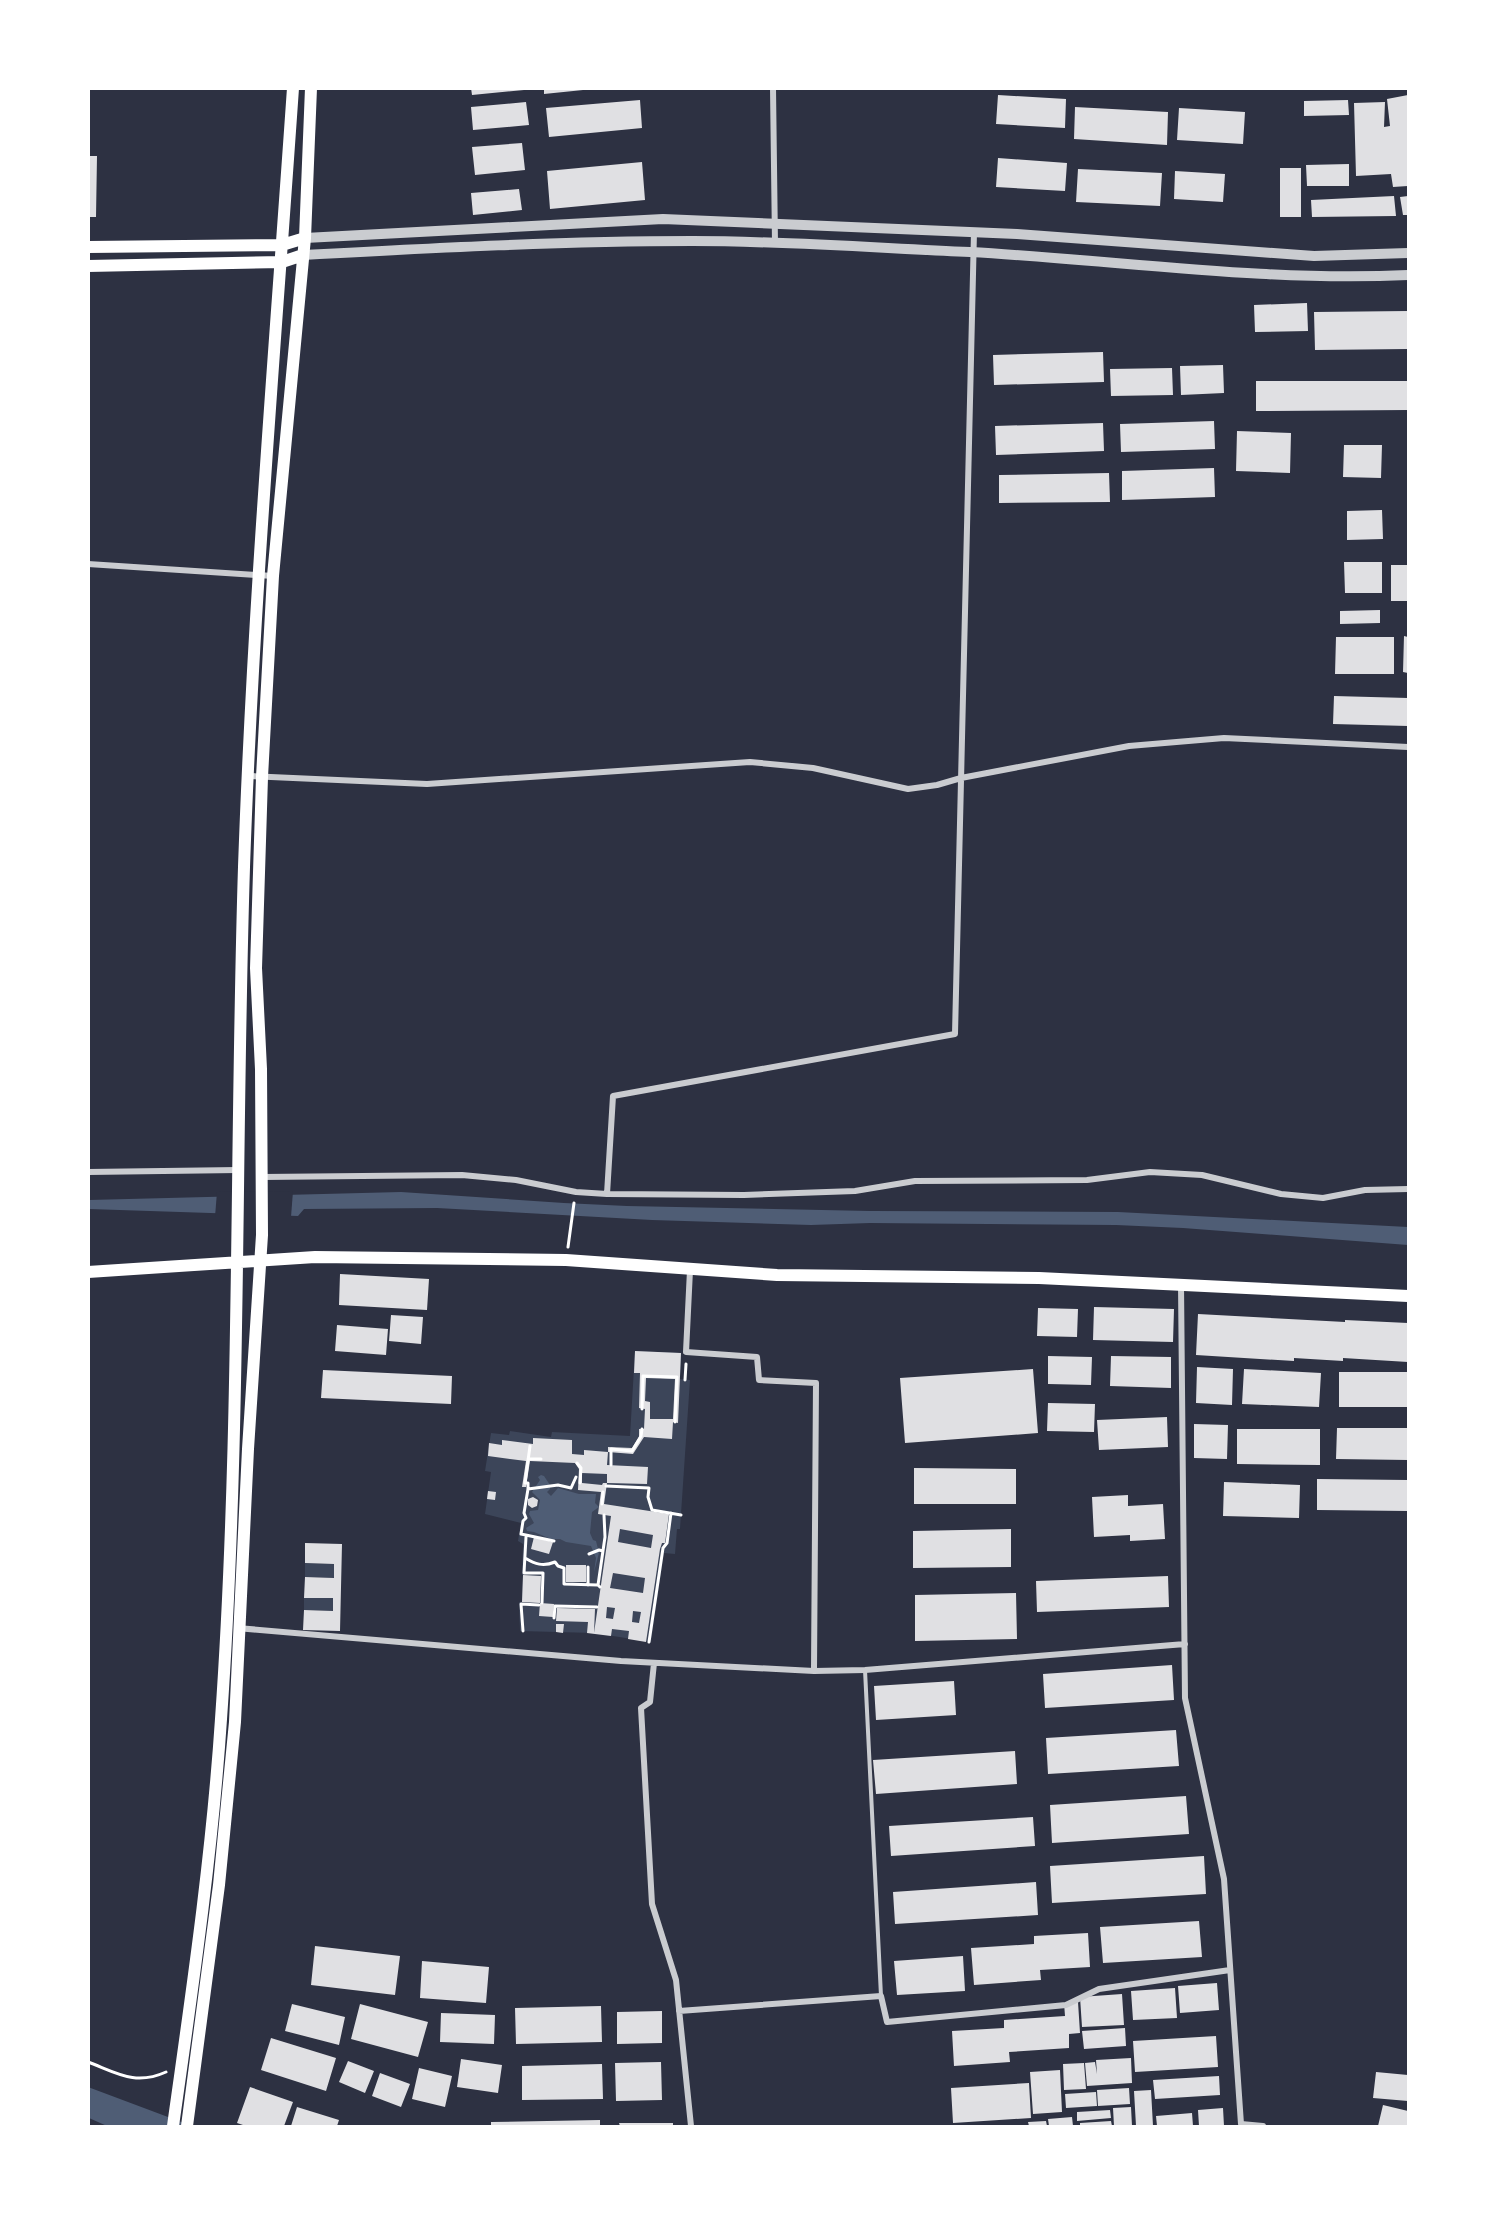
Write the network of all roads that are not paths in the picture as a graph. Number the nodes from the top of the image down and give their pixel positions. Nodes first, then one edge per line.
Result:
1 (293, 88) edge
2 (311, 88) edge
3 (773, 88) edge
4 (775, 224) junction
5 (974, 232) junction
6 (305, 238) junction
7 (775, 243) junction
8 (282, 245) junction
9 (88, 247) edge
10 (974, 253) junction
11 (1408, 253) edge
12 (303, 255) junction
13 (282, 262) junction
14 (88, 266) edge
15 (1408, 275) edge
16 (88, 564) edge
17 (260, 575) junction
18 (273, 576) junction
19 (1408, 747) edge
20 (248, 776) junction
21 (262, 777) junction
22 (961, 778) junction
23 (239, 1170) junction
24 (88, 1172) edge
25 (262, 1177) junction
26 (1408, 1189) edge
27 (607, 1194) junction
28 (261, 1259) junction
29 (236, 1261) junction
30 (690, 1270) junction
31 (88, 1272) edge
32 (1181, 1284) junction
33 (1408, 1296) edge
34 (226, 1628) junction
35 (240, 1628) junction
36 (1185, 1644) junction
37 (654, 1663) junction
38 (865, 1670) junction
39 (814, 1671) junction
40 (1230, 1970) junction
41 (881, 1996) junction
42 (679, 2011) junction
43 (173, 2127) edge
44 (187, 2127) edge
45 (691, 2127) edge
46 (1263, 2127) edge

1 - 8 main road
2 - 6 main road
3 - 4 street
4 - 5 street
4 - 6 street
4 - 7 street
5 - 10 street
5 - 11 street
6 - 8 main road
6 - 12 main road
7 - 10 street
7 - 12 street
8 - 9 main road
8 - 13 main road
10 - 15 street
10 - 22 street
12 - 13 main road
12 - 18 main road
13 - 14 main road
13 - 17 main road
16 - 17 street
17 - 18 street
17 - 20 main road
18 - 21 main road
19 - 22 street
20 - 21 street
20 - 23 main road
21 - 22 street
21 - 25 main road
22 - 27 street
23 - 24 street
23 - 29 main road
25 - 27 street
25 - 28 main road
26 - 27 street
28 - 29 main road
28 - 30 main road
28 - 35 main road
29 - 31 main road
29 - 34 main road
30 - 32 main road
30 - 39 street
32 - 33 main road
32 - 36 street
34 - 35 street
34 - 43 main road
35 - 37 street
35 - 44 main road
36 - 38 street
36 - 40 street
37 - 39 street
37 - 42 street
38 - 39 street
38 - 41 lane
40 - 41 street
40 - 46 street
41 - 42 street
42 - 45 street

